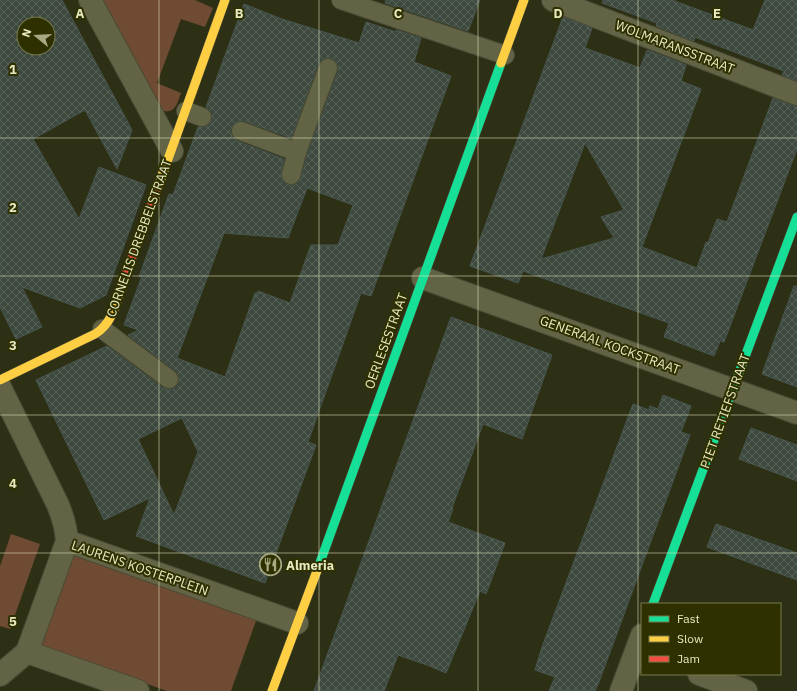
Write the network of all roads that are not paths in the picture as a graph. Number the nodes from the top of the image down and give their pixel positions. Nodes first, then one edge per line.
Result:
1 (90, 0) edge
2 (225, 0) edge
3 (341, 0) edge
4 (524, 0) edge
5 (553, 0) edge
6 (504, 55) junction
7 (328, 68) dead end
8 (797, 94) edge
9 (241, 131) dead end
10 (172, 151) junction
11 (297, 152) junction
12 (291, 175) dead end
13 (797, 218) edge
14 (423, 278) junction
15 (102, 329) junction
16 (169, 379) dead end
17 (0, 380) edge
18 (0, 387) edge
19 (733, 390) junction
20 (797, 413) edge
21 (67, 541) junction
22 (654, 603) edge
23 (297, 623) junction
24 (640, 647) edge
25 (27, 652) junction
26 (0, 675) edge
27 (702, 675) edge
28 (138, 691) edge
29 (272, 691) edge
30 (621, 691) edge
31 (746, 691) edge

1 - 10 street, CORNELIS DREBBELSTRAAT
2 - 10 street, CORNELIS DREBBELSTRAAT
3 - 6 lane
4 - 6 street, OERLESESTRAAT
5 - 8 street, WOLMARANSSTRAAT
6 - 14 street, OERLESESTRAAT
7 - 11 lane
9 - 11 lane
10 - 15 street, CORNELIS DREBBELSTRAAT
11 - 12 lane
13 - 19 street, PIET RETIEFSTRAAT
14 - 19 street, GENERAAL KOCKSTRAAT
14 - 23 street, OERLESESTRAAT
15 - 16 lane
15 - 17 street, CORNELIS DREBBELSTRAAT
18 - 21 street
19 - 20 street, GENERAAL KOCKSTRAAT
19 - 22 street, PIET RETIEFSTRAAT
21 - 23 street, LAURENS KOSTERPLEIN
21 - 25 street, LAURENS KOSTERPLEIN
23 - 29 street, OERLESESTRAAT
24 - 30 street
25 - 26 street
25 - 28 street
27 - 31 street

